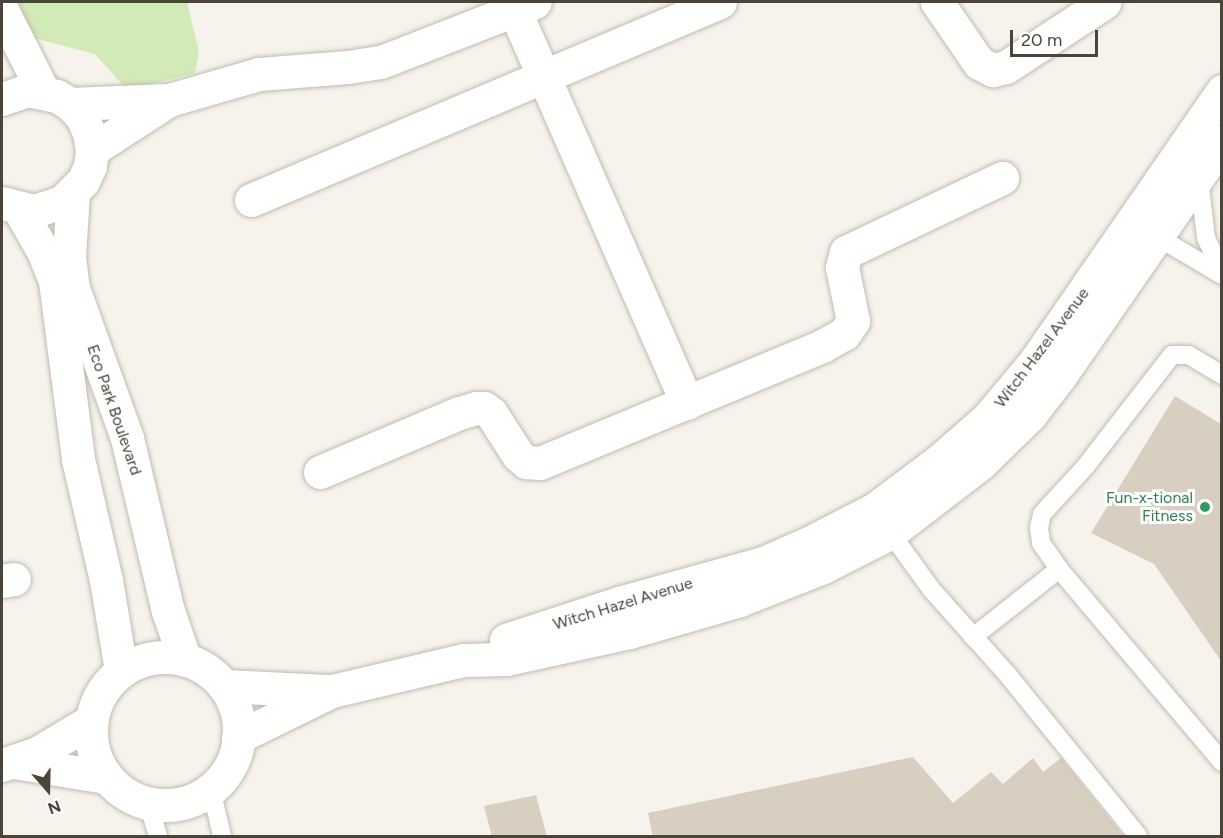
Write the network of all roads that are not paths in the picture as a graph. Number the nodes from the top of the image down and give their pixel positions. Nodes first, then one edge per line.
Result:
1 (720, 2) edge
2 (937, 2) edge
3 (1105, 2) edge
4 (520, 4) edge
5 (2, 10) edge
6 (544, 78) junction
7 (1221, 91) edge
8 (56, 97) junction
9 (2, 99) edge
10 (169, 100) junction
11 (1221, 142) edge
12 (92, 150) junction
13 (1199, 177) junction
14 (1002, 178) dead end
15 (74, 194) junction
16 (251, 200) dead end
17 (10, 206) edge
18 (1145, 229) junction
19 (1221, 274) edge
20 (1221, 375) edge
21 (687, 403) junction
22 (320, 472) dead end
23 (882, 521) junction
24 (1059, 568) junction
25 (973, 637) junction
26 (184, 660) junction
27 (121, 671) junction
28 (224, 686) junction
29 (332, 691) junction
30 (91, 721) junction
31 (238, 737) junction
32 (1221, 762) edge
33 (8, 764) edge
34 (106, 777) junction
35 (211, 789) junction
36 (148, 803) junction
37 (158, 837) edge
38 (222, 837) edge
39 (1138, 837) edge

1 - 6 street
2 - 3 street
4 - 6 street
4 - 10 street
5 - 8 street
6 - 16 street
6 - 21 street
7 - 18 street, Witch Hazel Avenue
8 - 9 street
8 - 10 street
8 - 12 street
10 - 12 street
11 - 13 street, Witch Hazel Avenue
12 - 15 street
13 - 18 street, Witch Hazel Avenue
13 - 19 lane
14 - 21 street
15 - 17 street
15 - 26 street, Eco Park Boulevard
17 - 27 street, Eco Park Boulevard
18 - 19 lane
18 - 23 street, Witch Hazel Avenue
20 - 24 lane
21 - 22 street
23 - 25 lane
23 - 29 street, Witch Hazel Avenue
24 - 25 lane
24 - 32 lane
25 - 39 lane
26 - 27 street
26 - 28 street
27 - 30 street
28 - 29 street, Witch Hazel Avenue
28 - 31 street
29 - 31 street, Witch Hazel Avenue
30 - 33 street
30 - 34 street
31 - 35 street
33 - 34 street
34 - 36 street
35 - 36 street
35 - 38 lane
36 - 37 lane

